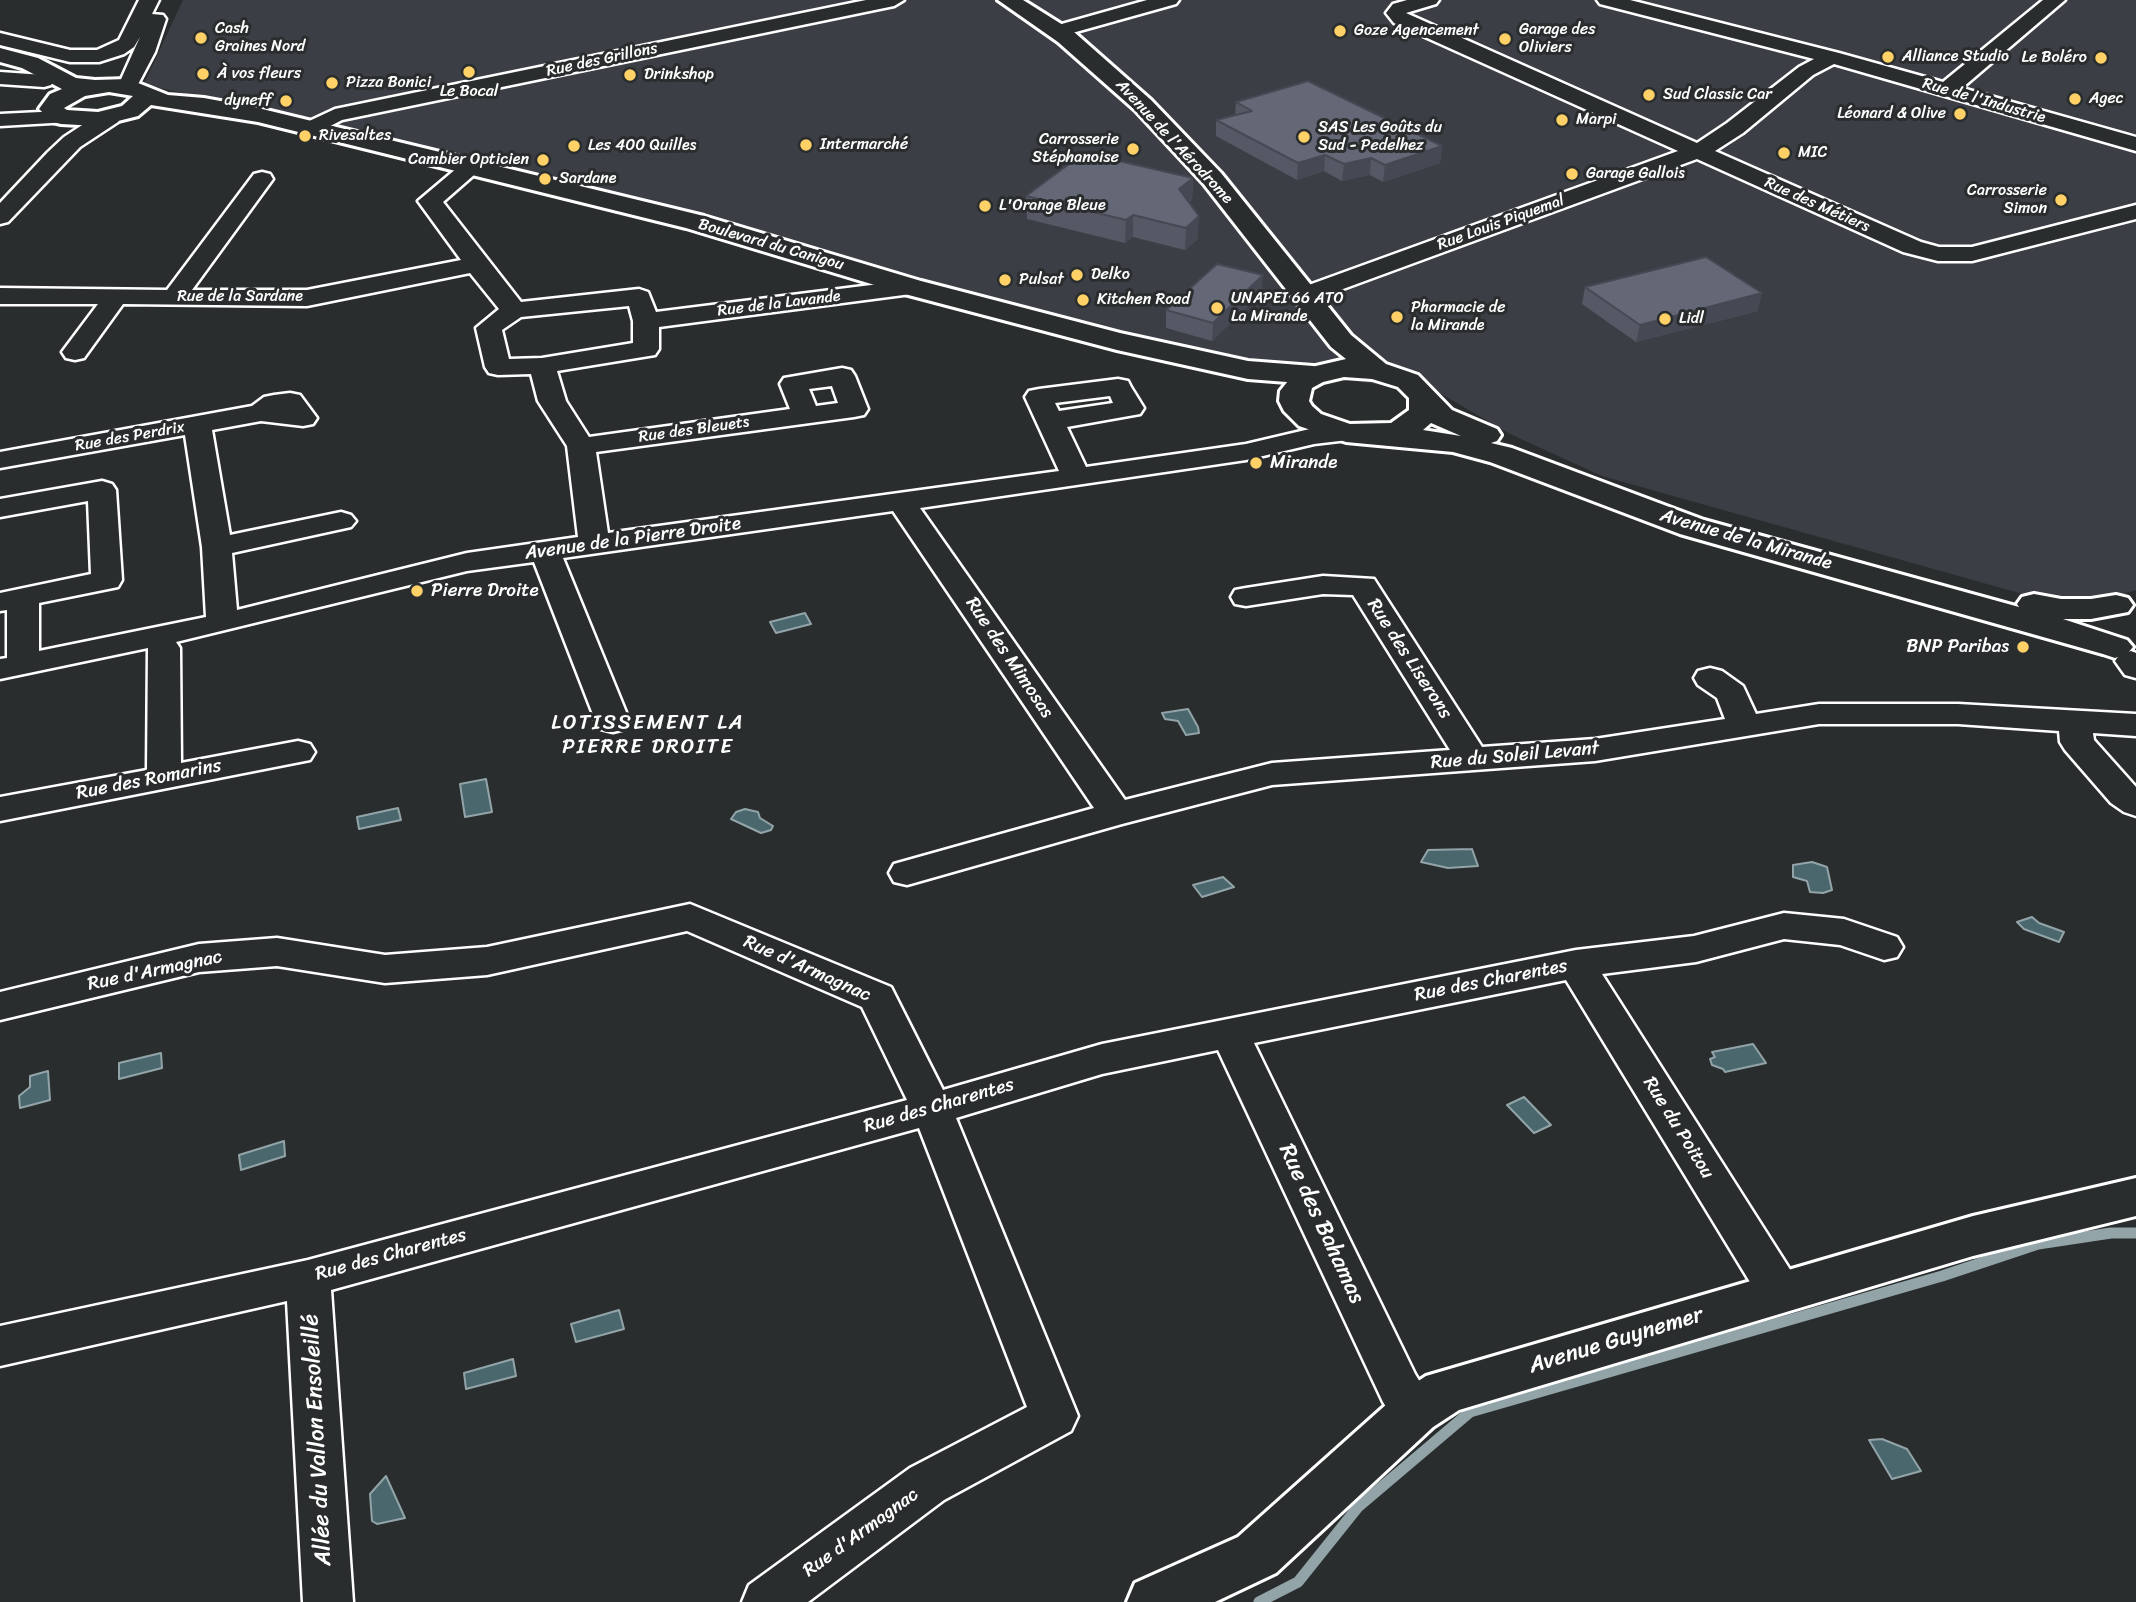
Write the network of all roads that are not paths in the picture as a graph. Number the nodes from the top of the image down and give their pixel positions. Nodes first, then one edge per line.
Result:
1 (165, 0) edge
2 (894, 0) edge
3 (1009, 0) edge
4 (1169, 0) edge
5 (1429, 0) edge
6 (1607, 0) edge
7 (2055, 0) edge
8 (152, 9) edge
9 (1058, 31) junction
10 (0, 38) edge
11 (0, 55) edge
12 (1832, 57) junction
13 (0, 61) edge
14 (0, 78) edge
15 (96, 86) junction
16 (1947, 90) junction
17 (136, 91) junction
18 (60, 110) junction
19 (114, 116) junction
20 (0, 119) edge
21 (303, 126) junction
22 (2136, 144) edge
23 (1699, 151) junction
24 (471, 168) junction
25 (262, 179) dead end
26 (2136, 212) edge
27 (0, 217) edge
28 (476, 264) junction
29 (911, 287) junction
30 (0, 296) edge
31 (116, 297) junction
32 (174, 297) junction
33 (1305, 297) junction
34 (514, 310) junction
35 (646, 321) junction
36 (1340, 341) junction
37 (75, 352) dead end
38 (542, 366) junction
39 (1248, 370) junction
40 (1376, 370) junction
41 (1321, 373) junction
42 (1425, 400) junction
43 (1296, 406) junction
44 (261, 413) dead end
45 (806, 415) dead end
46 (1051, 421) dead end
47 (197, 425) junction
48 (1346, 433) junction
49 (1379, 434) junction
50 (581, 446) junction
51 (1274, 447) junction
52 (9, 458) edge
53 (1076, 477) junction
54 (902, 503) junction
55 (9, 507) edge
56 (341, 521) dead end
57 (594, 543) junction
58 (217, 547) junction
59 (545, 551) junction
60 (1246, 597) dead end
61 (12, 600) edge
62 (2126, 602) edge
63 (222, 624) junction
64 (157, 638) junction
65 (2129, 660) edge
66 (11, 667) edge
67 (1710, 678) dead end
68 (2074, 721) junction
69 (613, 722) dead end
70 (2135, 724) edge
71 (1745, 726) junction
72 (298, 752) dead end
73 (1474, 761) junction
74 (164, 776) junction
75 (2136, 804) edge
76 (0, 809) edge
77 (1116, 814) junction
78 (906, 873) dead end
79 (1884, 947) dead end
80 (1576, 964) junction
81 (0, 1006) edge
82 (1230, 1034) junction
83 (932, 1109) junction
84 (2136, 1197) edge
85 (308, 1278) junction
86 (1780, 1292) junction
87 (0, 1346) edge
88 (1415, 1411) junction
89 (328, 1602) edge
90 (767, 1602) edge
91 (1155, 1602) edge

1 - 8 street
2 - 21 street, Rue des Grillons
3 - 9 street, Avenue de l'Aérodrome
4 - 9 street
5 - 23 street
6 - 12 street
7 - 16 street
8 - 10 street
8 - 15 street
8 - 17 street
9 - 33 street, Avenue de l'Aérodrome
11 - 15 street
12 - 16 street, Rue de l'Industrie
12 - 23 street, Rue Louis Piquemal
13 - 18 street
14 - 18 street
15 - 17 street, Boulevard du Canigou
15 - 18 street
16 - 22 street, Rue de l'Industrie
17 - 19 street
17 - 21 street, Boulevard du Canigou
18 - 19 street, Boulevard du Canigou
18 - 20 street
18 - 27 street
19 - 21 street, Boulevard du Canigou
21 - 24 street, Boulevard du Canigou
23 - 26 street, Rue des Métiers
23 - 33 street, Rue Louis Piquemal
24 - 28 street
24 - 29 street, Boulevard du Canigou
25 - 32 street
28 - 32 street, Rue de la Sardane
28 - 34 street
29 - 35 street, Rue de la Lavande
29 - 39 street, Boulevard du Canigou
30 - 31 street, Rue de la Sardane
31 - 32 street, Rue de la Sardane
31 - 37 street
33 - 36 street, Avenue de l'Aérodrome
34 - 35 street
34 - 38 street
35 - 38 street
36 - 40 street, Avenue de l'Aérodrome
36 - 41 street
38 - 50 street
39 - 41 street, Boulevard du Canigou
39 - 43 street, Boulevard du Canigou
40 - 41 street, Boulevard du Canigou
40 - 42 street, Avenue de la Mirande
41 - 43 street
42 - 49 street
42 - 62 street, Avenue de la Mirande
43 - 48 street, Boulevard du Canigou
43 - 51 street
44 - 47 street, Rue des Perdrix
45 - 50 street, Rue des Bleuets
46 - 53 street
47 - 52 street, Rue des Perdrix
47 - 58 street
48 - 49 street, Boulevard du Canigou
48 - 51 street, Avenue de la Pierre Droite
49 - 65 street, Avenue de la Mirande
50 - 57 street
51 - 53 street, Avenue de la Pierre Droite
52 - 55 street
53 - 54 street, Avenue de la Pierre Droite
54 - 57 street, Avenue de la Pierre Droite
54 - 77 street, Rue des Mimosas
55 - 61 street
56 - 58 street
57 - 59 street, Avenue de la Pierre Droite
58 - 63 street
59 - 63 street, Avenue de la Pierre Droite
59 - 69 street
60 - 73 street, Rue des Liserons
61 - 66 street
62 - 65 street
63 - 64 street, Avenue de la Pierre Droite
64 - 66 street, Avenue de la Pierre Droite
64 - 74 street
67 - 71 street
68 - 70 street, Rue du Soleil Levant
68 - 71 street, Rue du Soleil Levant
68 - 75 street
71 - 73 street, Rue du Soleil Levant
72 - 74 street, Rue des Romarins
73 - 77 street, Rue du Soleil Levant
74 - 76 street, Rue des Romarins
77 - 78 street, Rue du Soleil Levant
79 - 80 street, Rue des Charentes
80 - 82 street, Rue des Charentes
80 - 86 street, Rue du Poitou
81 - 83 street, Rue d'Armagnac
82 - 83 street, Rue des Charentes
82 - 88 street, Rue des Bahamas
83 - 85 street, Rue des Charentes
83 - 90 street, Rue d'Armagnac
84 - 86 street, Avenue Guynemer
85 - 87 street, Rue des Charentes
85 - 89 street, Allée du Vallon Ensoleillé
86 - 88 street, Avenue Guynemer
88 - 91 street, Avenue Guynemer

